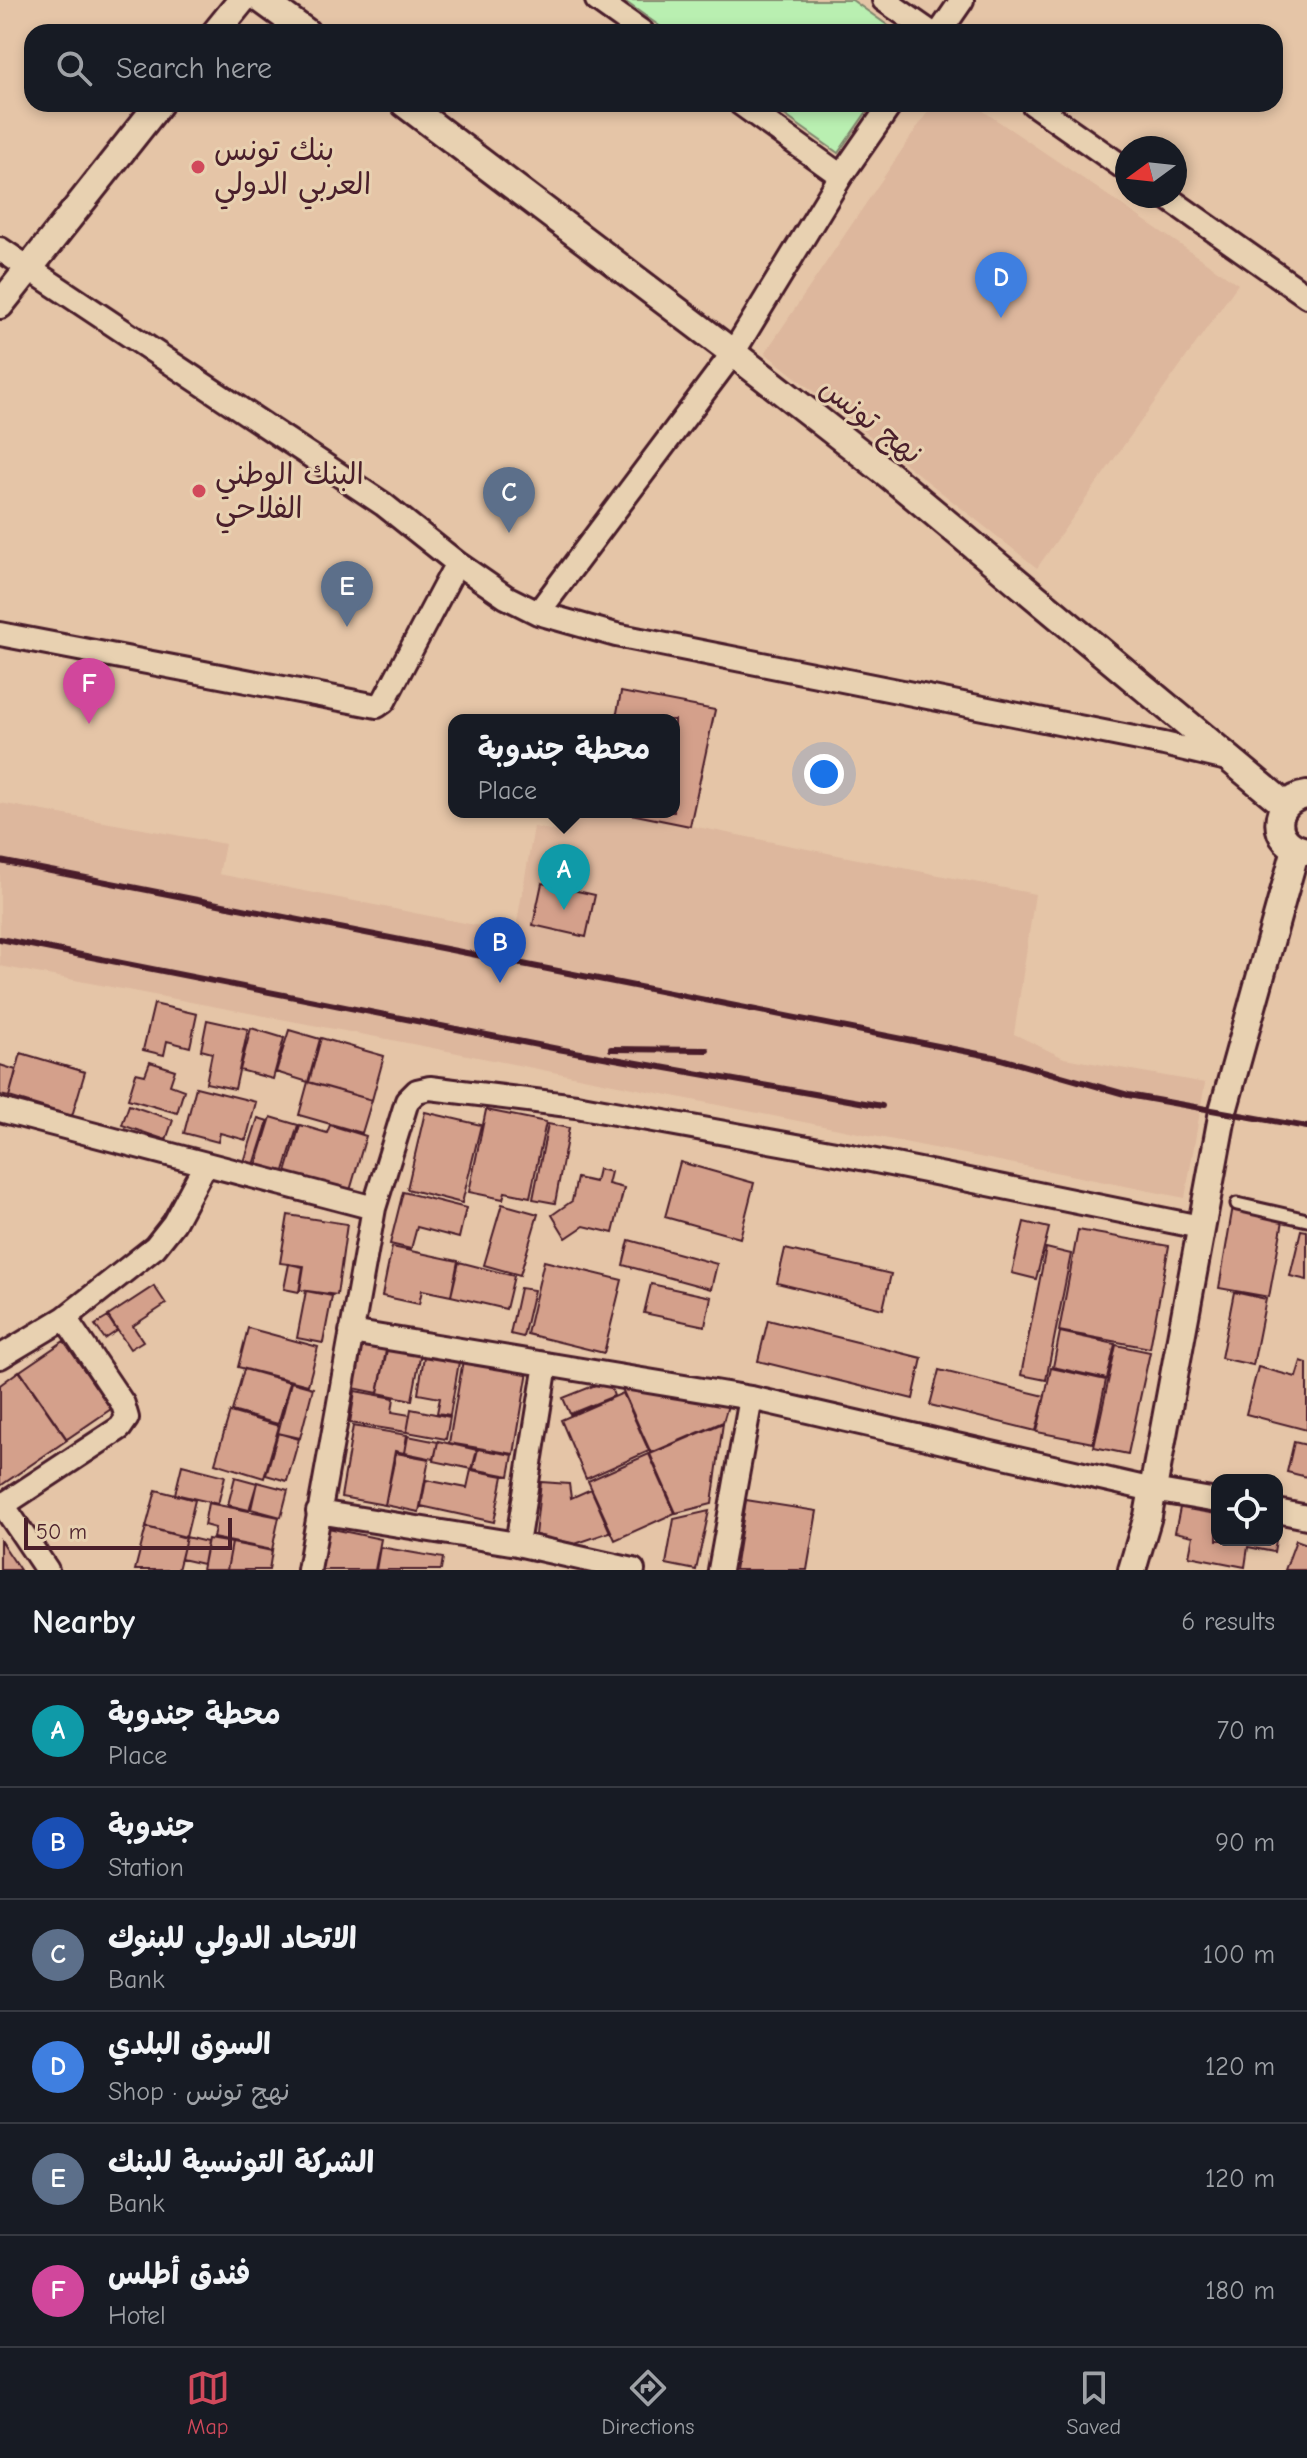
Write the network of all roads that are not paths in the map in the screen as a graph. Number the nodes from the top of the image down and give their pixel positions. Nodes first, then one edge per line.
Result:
1 (242, 0) edge
2 (262, 0) edge
3 (597, 0) edge
4 (884, 0) edge
5 (962, 0) edge
6 (222, 24) edge
7 (295, 24) edge
8 (631, 24) edge
9 (918, 24) edge
10 (946, 24) edge
11 (153, 112) edge
12 (416, 112) edge
13 (752, 112) edge
14 (885, 112) edge
15 (1044, 112) edge
16 (1115, 162) edge
17 (841, 176) junction
18 (1182, 208) edge
19 (0, 249) edge
20 (29, 268) junction
21 (1307, 296) edge
22 (0, 305) edge
23 (733, 353) junction
24 (457, 563) junction
25 (538, 613) junction
26 (0, 634) edge
27 (1234, 761) junction
28 (1296, 800) edge
29 (1302, 850) edge
30 (0, 1110) edge
31 (205, 1165) junction
32 (1237, 1204) dead end
33 (374, 1208) junction
34 (1307, 1220) edge
35 (1200, 1227) junction
36 (65, 1318) junction
37 (351, 1332) junction
38 (0, 1357) edge
39 (546, 1364) junction
40 (751, 1398) junction
41 (1153, 1490) junction
42 (1211, 1500) edge
43 (2, 1506) edge
44 (318, 1512) junction
45 (1283, 1512) edge
46 (1307, 1517) edge
47 (517, 1544) junction
48 (47, 1570) edge
49 (309, 1570) edge
50 (633, 1570) edge
51 (720, 1570) edge
52 (1132, 1570) edge

1 - 6 street
2 - 7 street
3 - 8 street
4 - 9 street
5 - 10 street
11 - 20 street
12 - 23 street, نهج تونس
13 - 17 street
14 - 17 street
15 - 16 street
17 - 23 street
18 - 21 street
19 - 20 street
20 - 22 street
20 - 24 street
23 - 25 street
23 - 27 street, نهج تونس
24 - 25 street
24 - 26 street
25 - 27 street
27 - 28 street, نهج تونس
28 - 29 street
29 - 35 street
30 - 31 street
31 - 33 street
31 - 36 street
32 - 34 lane
33 - 35 street
33 - 37 street
35 - 41 street
36 - 38 street
36 - 43 street
37 - 39 street
37 - 44 street
39 - 40 street
39 - 47 street
40 - 41 street
40 - 51 street
41 - 42 street
41 - 52 street
43 - 48 street
44 - 47 street
44 - 49 street
45 - 46 street
47 - 50 street

